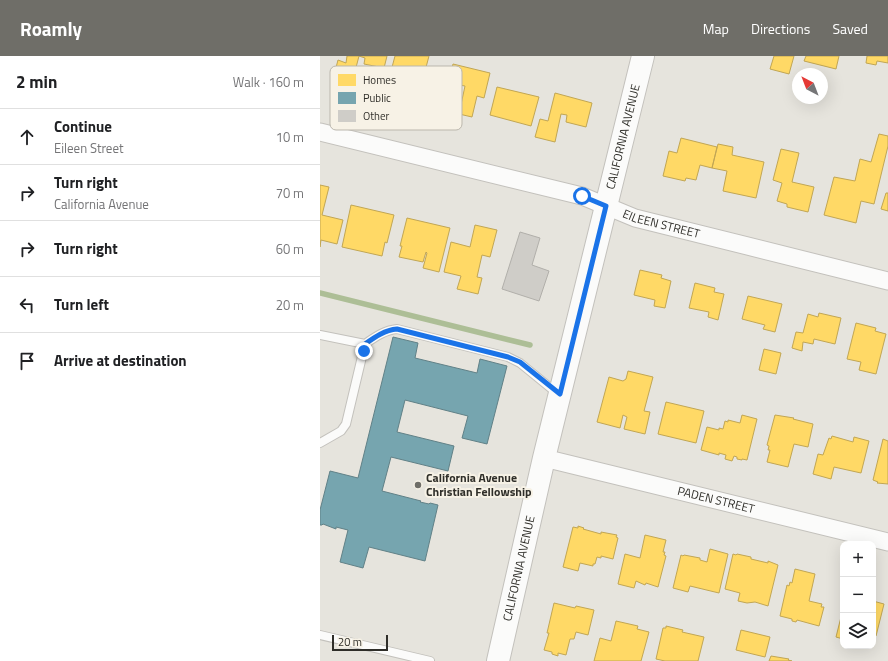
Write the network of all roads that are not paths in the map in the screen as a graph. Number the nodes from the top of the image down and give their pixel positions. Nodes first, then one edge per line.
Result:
1 (643, 56) edge
2 (320, 132) edge
3 (606, 206) junction
4 (888, 281) edge
5 (320, 335) edge
6 (365, 344) junction
7 (560, 394) junction
8 (320, 443) edge
9 (544, 458) junction
10 (888, 542) edge
11 (320, 635) edge
12 (430, 661) edge
13 (498, 661) edge

1 - 3 main road, CALIFORNIA AVENUE
2 - 3 street, EILEEN STREET
3 - 4 street, EILEEN STREET
3 - 7 main road, CALIFORNIA AVENUE
5 - 6 lane
6 - 7 lane
6 - 8 lane
7 - 9 main road, CALIFORNIA AVENUE
9 - 10 street, PADEN STREET
9 - 13 main road, CALIFORNIA AVENUE
11 - 12 lane

